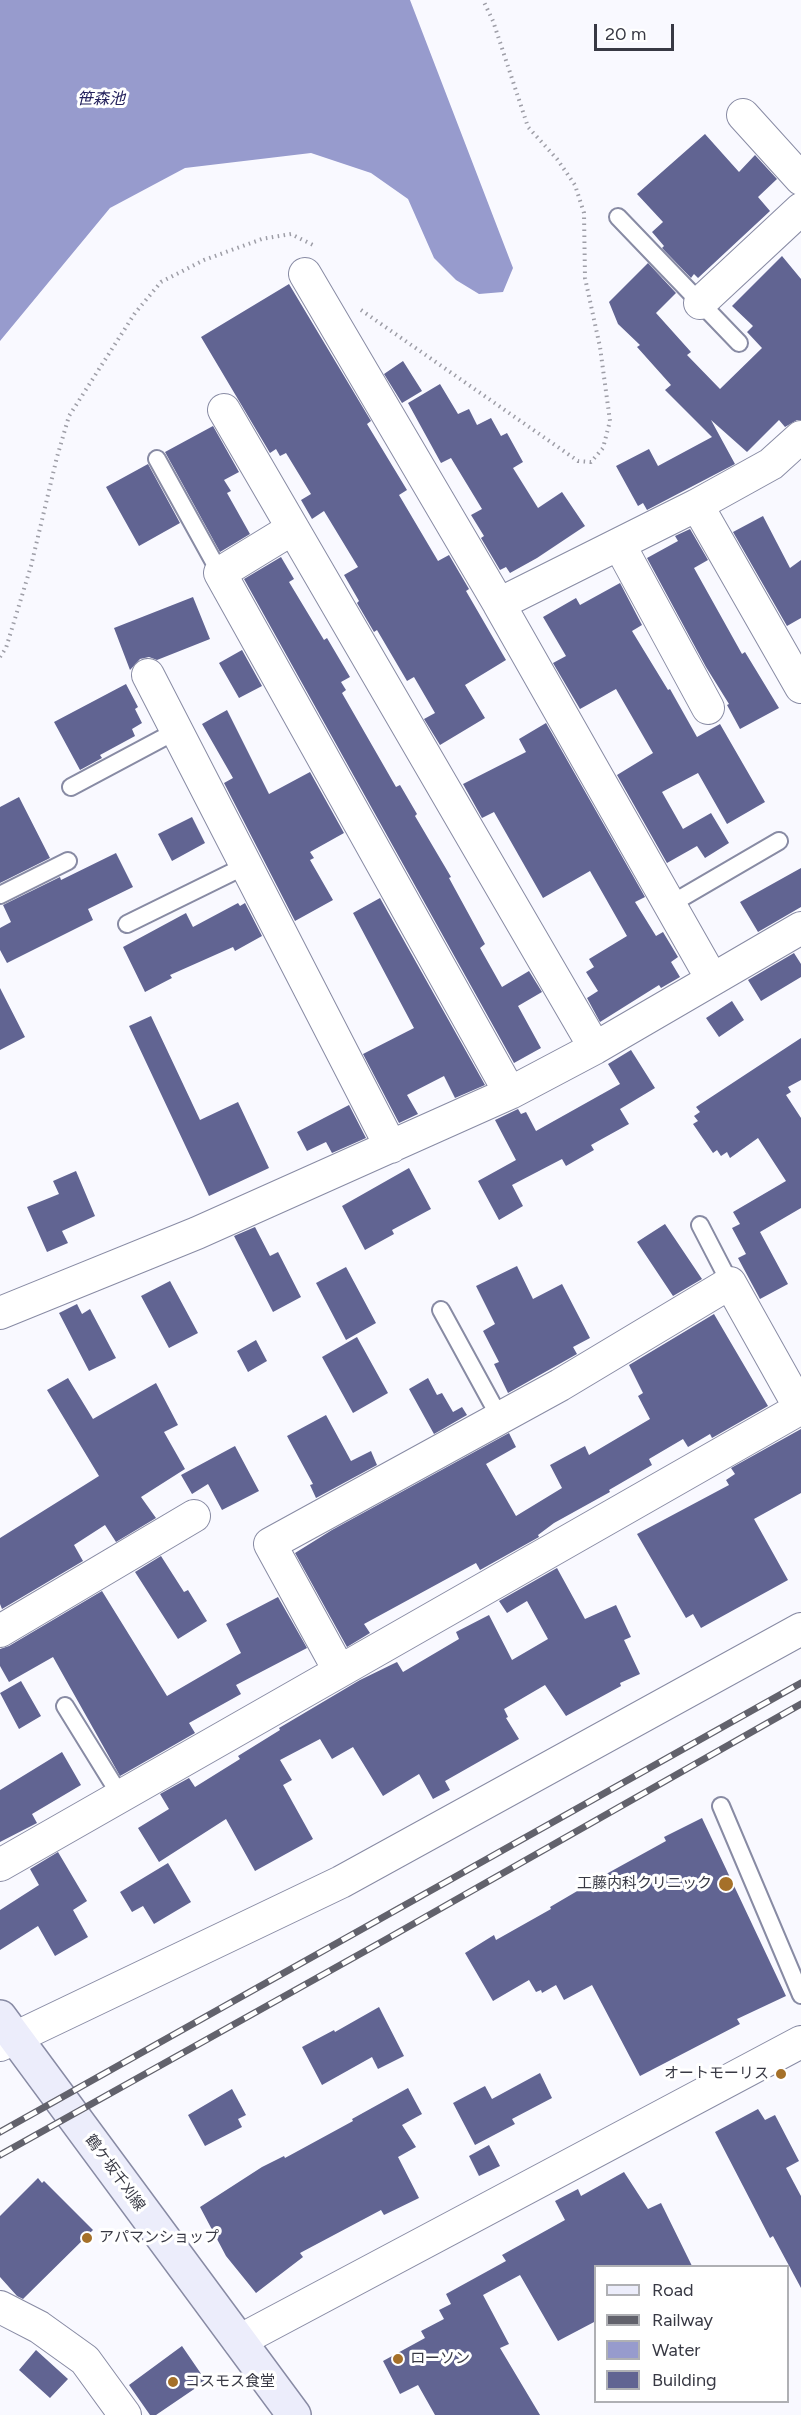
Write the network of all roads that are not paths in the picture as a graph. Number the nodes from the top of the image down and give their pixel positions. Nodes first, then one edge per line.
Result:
1 (743, 116) dead end
2 (801, 178) edge
3 (801, 209) edge
4 (618, 217) dead end
5 (305, 274) dead end
6 (700, 303) junction
7 (739, 343) dead end
8 (224, 410) dead end
9 (801, 438) edge
10 (157, 459) dead end
11 (697, 505) junction
12 (292, 529) junction
13 (619, 544) junction
14 (220, 573) junction
15 (499, 604) junction
16 (796, 666) edge
17 (148, 675) dead end
18 (708, 708) dead end
19 (176, 731) junction
20 (71, 787) dead end
21 (779, 841) dead end
22 (68, 861) dead end
23 (246, 865) junction
24 (0, 895) edge
25 (671, 904) junction
26 (127, 924) dead end
27 (801, 928) edge
28 (712, 979) junction
29 (595, 1048) junction
30 (510, 1093) junction
31 (391, 1147) junction
32 (700, 1225) dead end
33 (730, 1283) junction
34 (441, 1310) dead end
35 (0, 1313) edge
36 (800, 1408) edge
37 (500, 1418) junction
38 (194, 1516) dead end
39 (801, 1629) edge
40 (0, 1631) edge
41 (339, 1670) junction
42 (65, 1706) dead end
43 (120, 1795) junction
44 (721, 1806) dead end
45 (0, 1865) edge
46 (801, 1995) edge
47 (5, 2033) edge
48 (798, 2051) edge
49 (0, 2307) edge
50 (239, 2341) junction
51 (125, 2415) edge
52 (294, 2415) edge

1 - 2 street
3 - 6 street
4 - 6 lane
5 - 15 street
6 - 7 lane
8 - 12 street
9 - 11 street
10 - 14 lane
11 - 13 street
11 - 16 street
12 - 14 street
12 - 29 street
13 - 15 street
13 - 18 street
14 - 30 street
15 - 25 street
17 - 19 street
19 - 20 lane
19 - 23 street
21 - 25 lane
22 - 24 lane
23 - 26 lane
23 - 31 street
25 - 28 street
27 - 28 street
28 - 29 street
29 - 30 street
30 - 31 street
31 - 35 street
32 - 33 lane
33 - 36 street
33 - 37 street
34 - 37 lane
36 - 41 street
37 - 41 street
38 - 40 street
39 - 47 street
41 - 43 street
42 - 43 lane
43 - 45 street
44 - 46 lane
47 - 50 main road, 鶴ケ坂千刈線
48 - 50 street
49 - 51 street
50 - 52 main road, 鶴ケ坂千刈線

